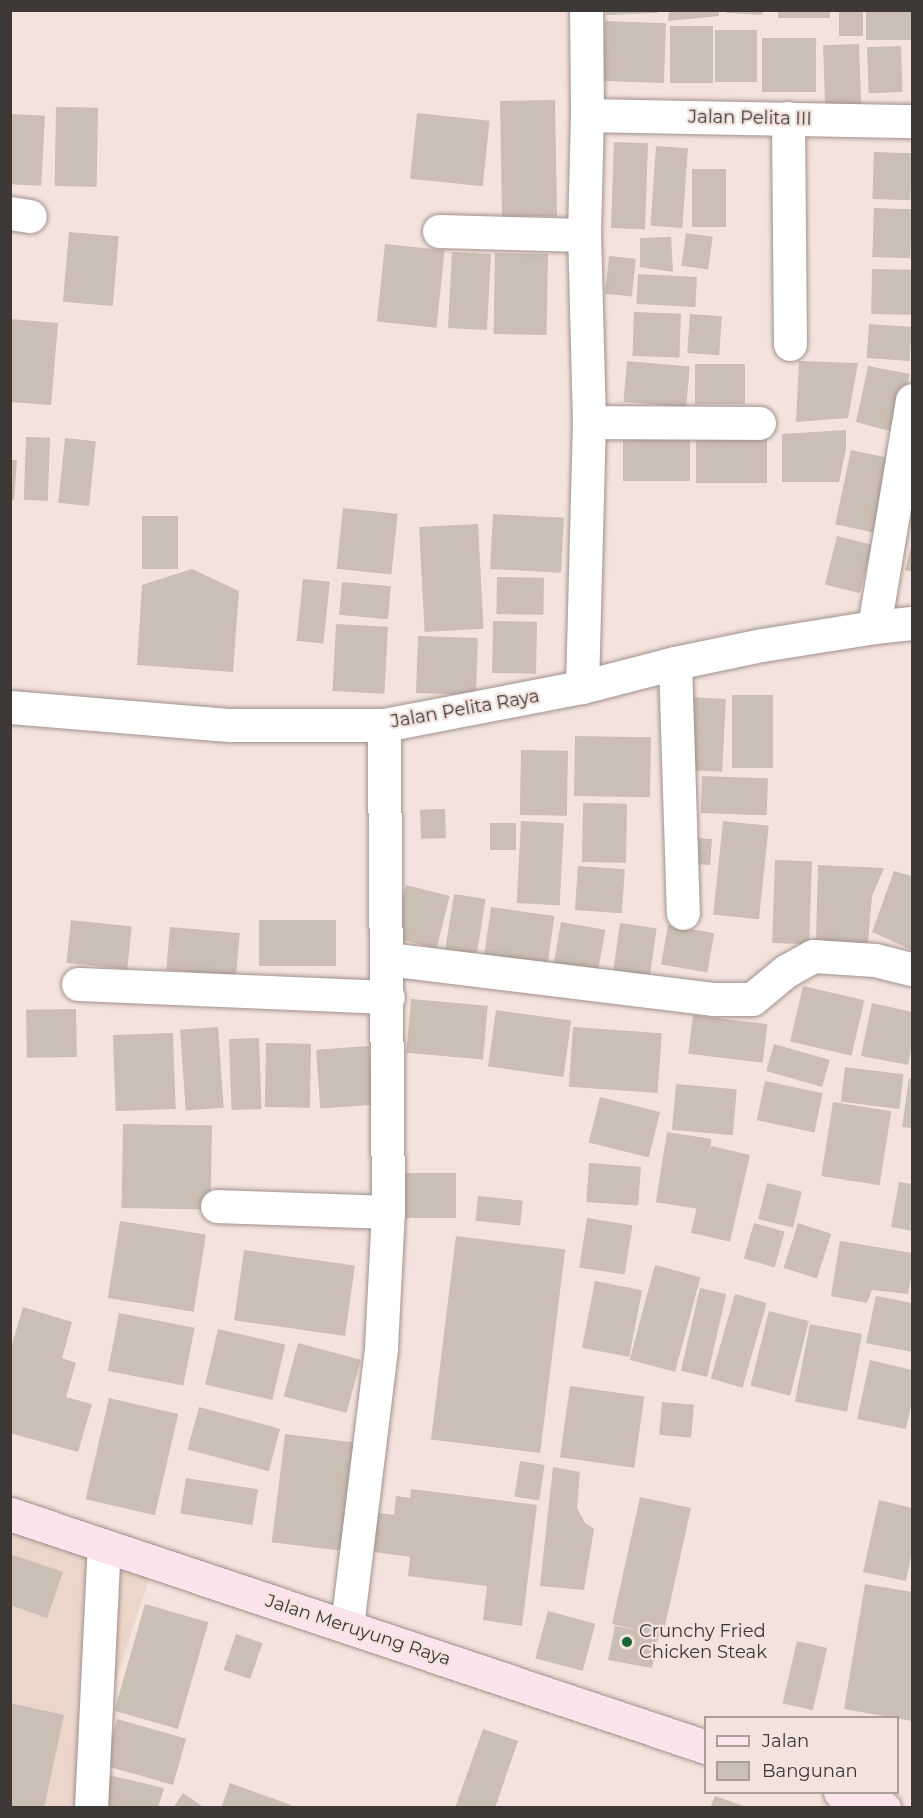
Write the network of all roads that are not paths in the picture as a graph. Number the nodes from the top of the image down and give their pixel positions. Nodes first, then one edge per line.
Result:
1 (586, 10) edge
2 (587, 116) junction
3 (788, 118) junction
4 (912, 120) edge
5 (439, 231) dead end
6 (584, 235) junction
7 (790, 344) dead end
8 (912, 400) edge
9 (589, 422) junction
10 (759, 423) dead end
11 (912, 623) edge
12 (874, 627) junction
13 (675, 663) junction
14 (582, 687) junction
15 (10, 707) edge
16 (384, 725) junction
17 (683, 913) dead end
18 (387, 959) junction
19 (912, 969) edge
20 (78, 984) dead end
21 (387, 997) junction
22 (217, 1206) dead end
23 (388, 1212) junction
24 (10, 1514) edge
25 (104, 1546) junction
26 (347, 1626) junction
27 (704, 1747) edge
28 (846, 1794) edge
29 (91, 1808) edge
30 (884, 1808) edge

1 - 2 street
2 - 3 street, Jalan Pelita III
2 - 6 street
3 - 4 street, Jalan Pelita III
3 - 7 street
5 - 6 street
6 - 9 street
8 - 12 street
9 - 10 street
9 - 14 street
11 - 12 street, Jalan Pelita Raya
12 - 13 street, Jalan Pelita Raya
13 - 14 street, Jalan Pelita Raya
13 - 17 street
14 - 16 street, Jalan Pelita Raya
15 - 16 street, Jalan Pelita Raya
16 - 18 street
18 - 19 street
18 - 21 street
20 - 21 street
21 - 23 street
22 - 23 street
23 - 26 street
24 - 25 main road, Jalan Meruyung Raya
25 - 26 main road, Jalan Meruyung Raya
25 - 29 street
26 - 27 main road, Jalan Meruyung Raya
28 - 30 main road

